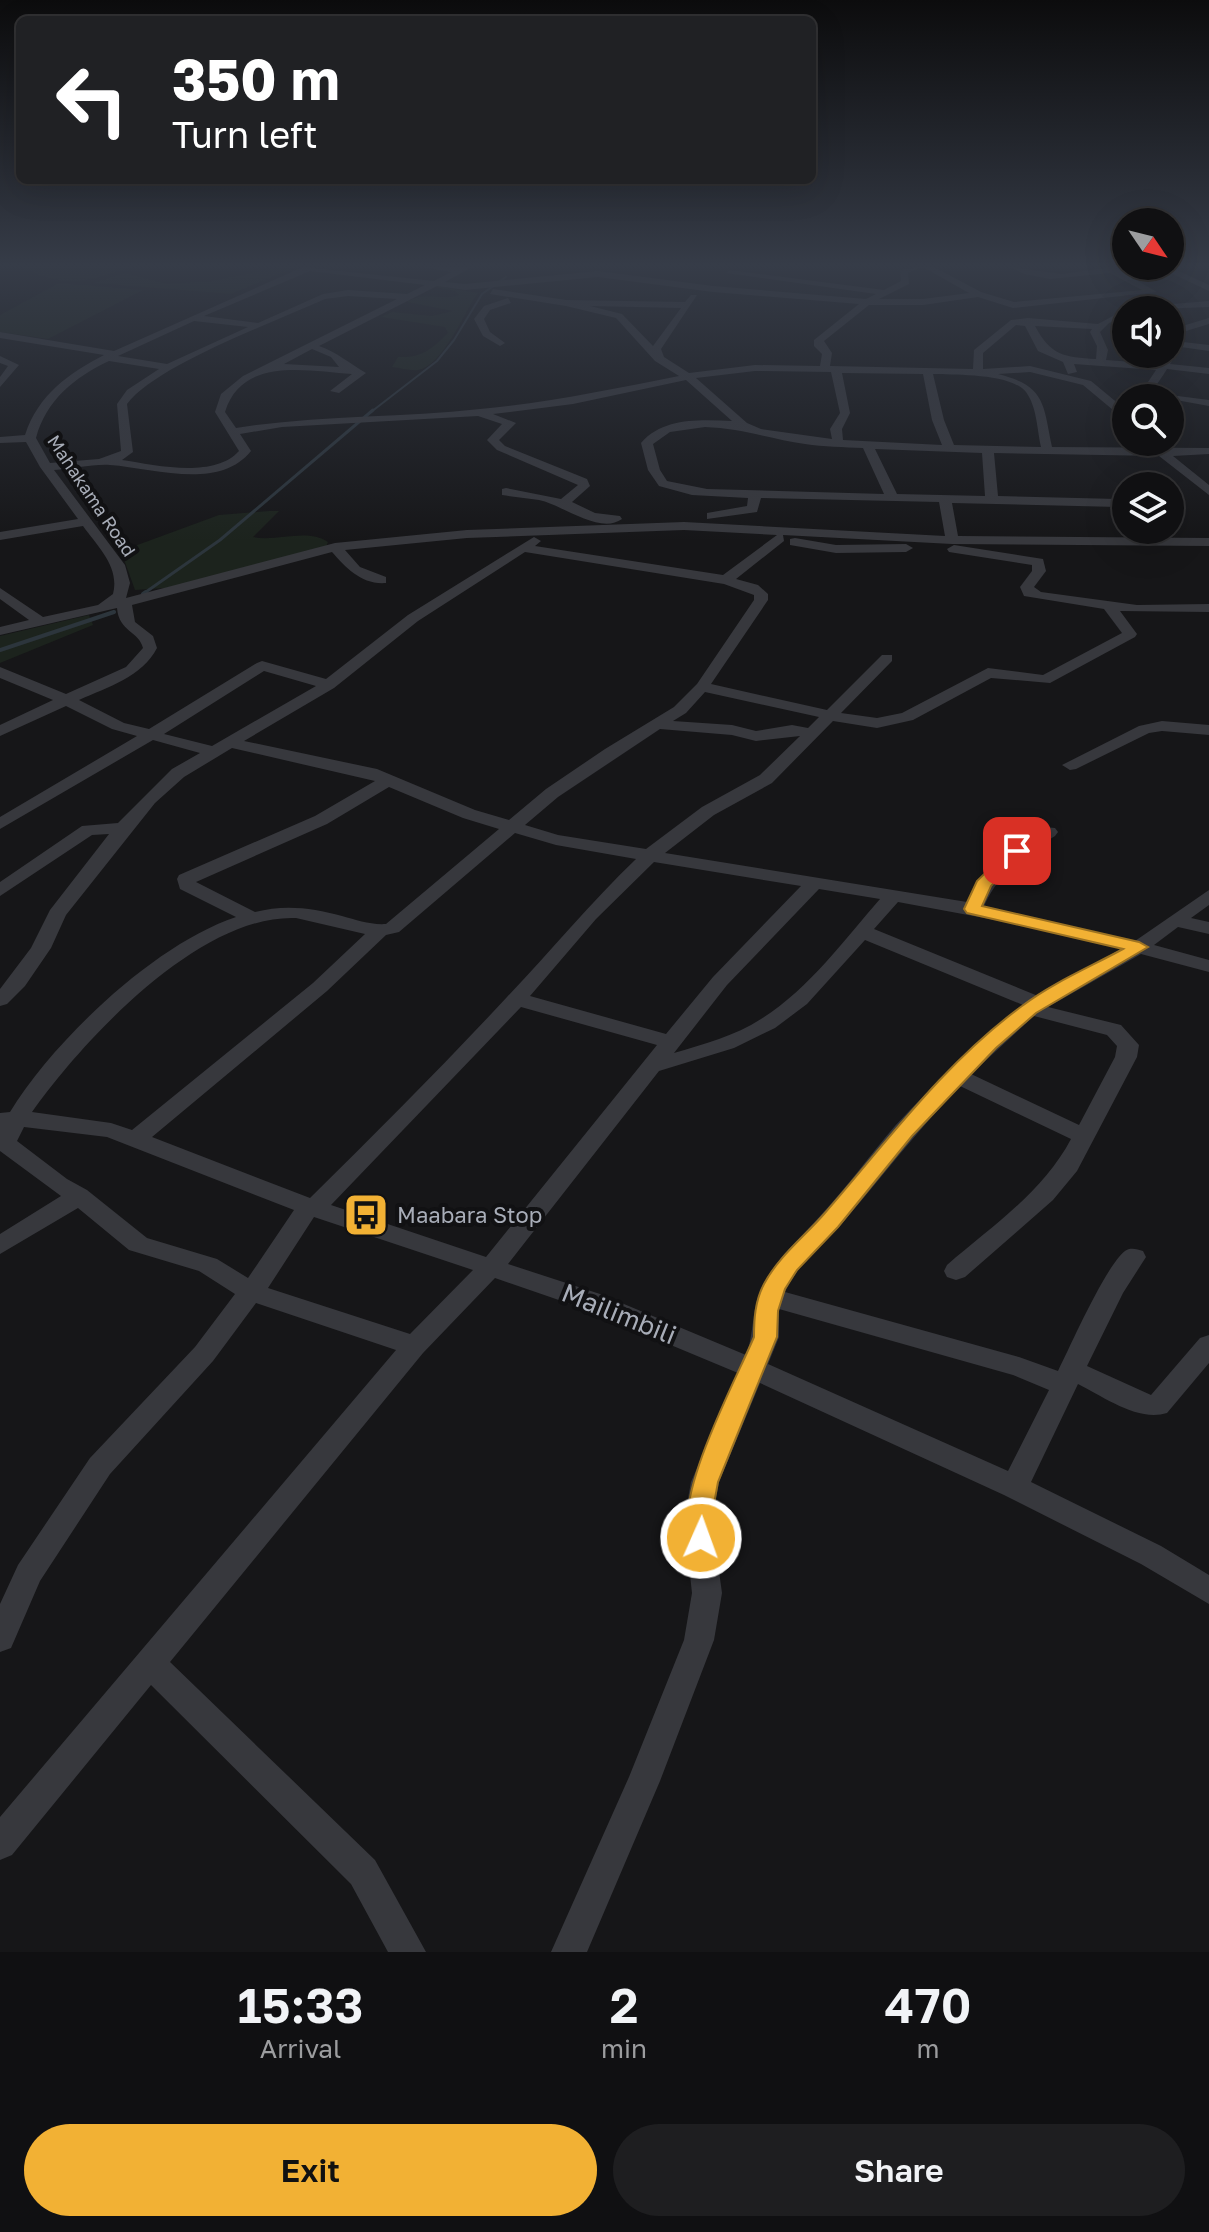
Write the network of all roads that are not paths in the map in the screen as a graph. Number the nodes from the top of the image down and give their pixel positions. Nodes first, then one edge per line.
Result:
1 (107, 358) edge
2 (122, 358) edge
3 (188, 358) edge
4 (288, 358) edge
5 (337, 358) edge
6 (828, 358) edge
7 (979, 358) edge
8 (1063, 358) edge
9 (1101, 358) edge
10 (0, 359) edge
11 (659, 359) edge
12 (1067, 360) junction
13 (1099, 363) junction
14 (1112, 364) edge
15 (275, 366) junction
16 (168, 367) junction
17 (1162, 368) edge
18 (1174, 368) edge
19 (830, 369) junction
20 (349, 371) junction
21 (927, 371) junction
22 (1209, 371) edge
23 (978, 372) junction
24 (688, 377) junction
25 (1075, 378) junction
26 (0, 384) edge
27 (1148, 384) edge
28 (335, 391) dead end
29 (1184, 400) edge
30 (1112, 402) edge
31 (1209, 403) edge
32 (478, 413) junction
33 (743, 425) junction
34 (232, 432) junction
35 (30, 438) junction
36 (0, 440) edge
37 (838, 443) junction
38 (867, 445) junction
39 (950, 449) junction
40 (988, 450) junction
41 (1048, 451) junction
42 (1209, 451) edge
43 (1112, 452) edge
44 (1184, 452) edge
45 (1166, 456) edge
46 (105, 461) junction
47 (46, 467) junction
48 (685, 490) junction
49 (1209, 491) edge
50 (506, 492) dead end
51 (755, 494) junction
52 (894, 499) junction
53 (945, 500) junction
54 (992, 501) junction
55 (1112, 503) edge
56 (571, 507) junction
57 (707, 517) junction
58 (0, 521) edge
59 (86, 522) junction
60 (664, 525) junction
61 (725, 527) junction
62 (648, 528) junction
63 (749, 529) junction
64 (551, 530) junction
65 (5, 535) edge
66 (779, 538) junction
67 (952, 540) junction
68 (1209, 542) edge
69 (335, 547) junction
70 (524, 548) junction
71 (381, 580) dead end
72 (726, 580) junction
73 (3, 596) edge
74 (125, 603) junction
75 (1108, 605) junction
76 (103, 608) junction
77 (1209, 608) edge
78 (40, 622) junction
79 (0, 631) edge
80 (887, 658) dead end
81 (0, 672) edge
82 (329, 685) junction
83 (702, 687) junction
84 (68, 701) junction
85 (828, 715) junction
86 (660, 724) junction
87 (1209, 730) edge
88 (0, 731) edge
89 (811, 733) junction
90 (151, 734) junction
91 (222, 748) junction
92 (1070, 765) dead end
93 (389, 780) junction
94 (0, 824) edge
95 (123, 828) junction
96 (509, 828) junction
97 (1049, 832) dead end
98 (649, 856) junction
99 (813, 884) junction
100 (0, 890) edge
101 (1209, 896) edge
102 (892, 897) junction
103 (973, 909) junction
104 (249, 916) junction
105 (1176, 921) junction
106 (1209, 928) edge
107 (379, 931) junction
108 (861, 931) junction
109 (1139, 947) junction
110 (1209, 966) edge
111 (517, 999) junction
112 (0, 1000) edge
113 (1034, 1006) junction
114 (670, 1042) junction
115 (653, 1066) junction
116 (959, 1077) junction
117 (7, 1120) edge
118 (1084, 1136) junction
119 (135, 1139) junction
120 (79, 1196) junction
121 (311, 1207) junction
122 (0, 1245) edge
123 (1134, 1257) dead end
124 (492, 1266) junction
125 (956, 1271) dead end
126 (251, 1292) junction
127 (771, 1297) junction
128 (1209, 1345) edge
129 (414, 1346) junction
130 (754, 1369) junction
131 (1068, 1377) junction
132 (1014, 1487) junction
133 (1209, 1591) edge
134 (0, 1638) edge
135 (149, 1662) junction
136 (0, 1843) edge
137 (408, 1952) edge
138 (569, 1952) edge

1 - 35 street, Mahakama Road
2 - 16 street
3 - 16 street
4 - 15 street
5 - 20 street
6 - 19 street
7 - 23 street
8 - 12 street
9 - 13 street
10 - 26 street
11 - 24 street
12 - 13 street
12 - 25 street
13 - 14 street
15 - 20 street
15 - 34 street
16 - 46 street
17 - 27 street
18 - 22 street
19 - 21 street
19 - 24 street
19 - 37 street
20 - 28 street
21 - 23 street
21 - 39 street
23 - 25 street
23 - 41 street
24 - 32 street
24 - 33 street
25 - 30 street
29 - 31 street
32 - 34 street
32 - 56 street
33 - 37 street
33 - 48 street
34 - 46 street
35 - 36 street
35 - 47 street, Mahakama Road
37 - 38 street
38 - 39 street
38 - 52 street
39 - 40 street
40 - 41 street
40 - 54 street
41 - 43 street
42 - 44 street
45 - 49 street
46 - 47 street
47 - 59 street, Mahakama Road
48 - 51 street
48 - 57 street
50 - 56 street
51 - 52 street
51 - 57 street
52 - 53 street
53 - 54 street
53 - 67 street
54 - 55 street
56 - 60 street
57 - 60 street
57 - 61 street
58 - 65 street
59 - 65 street
59 - 76 street, Mahakama Road
60 - 62 street
61 - 62 street
61 - 63 street
62 - 64 street
63 - 66 street
63 - 67 street
64 - 69 street
64 - 70 street
66 - 72 street
66 - 75 street
67 - 68 street
69 - 71 street
69 - 74 street
70 - 72 street
70 - 82 street
72 - 83 street
73 - 78 street
74 - 76 street
74 - 84 street
75 - 77 street
75 - 85 street
76 - 78 street
78 - 79 street
80 - 85 street
81 - 84 street
82 - 90 street
82 - 91 street
83 - 85 street
83 - 86 street
84 - 88 street
84 - 90 street
85 - 89 street
86 - 89 street
86 - 96 street
87 - 92 street
89 - 98 street
90 - 91 street
90 - 94 street
91 - 93 street
91 - 95 street
93 - 96 street
93 - 104 street
95 - 100 street
95 - 112 street
96 - 98 street
96 - 107 street
97 - 103 street
98 - 99 street
98 - 111 street
99 - 102 street
99 - 114 street
101 - 105 street
102 - 103 street
102 - 108 street
103 - 109 street
104 - 107 street
104 - 117 street
105 - 106 street
105 - 109 street
107 - 119 street
108 - 113 street
108 - 115 street
109 - 110 street
109 - 113 street
111 - 114 street
111 - 121 street
113 - 116 street
113 - 118 street
114 - 115 street
115 - 124 street
116 - 118 street
116 - 127 street
117 - 119 street, Mailimbili
117 - 120 street
118 - 125 street
119 - 121 street, Mailimbili
120 - 122 street
120 - 126 street
121 - 124 street, Mailimbili
121 - 126 street
123 - 131 street
124 - 129 street
124 - 130 street, Mailimbili
126 - 129 street
126 - 134 street
127 - 130 street
127 - 131 street
128 - 131 street
129 - 135 street
130 - 132 street, Mailimbili
130 - 138 street
131 - 132 street
132 - 133 street, Mailimbili
135 - 136 street
135 - 137 street

